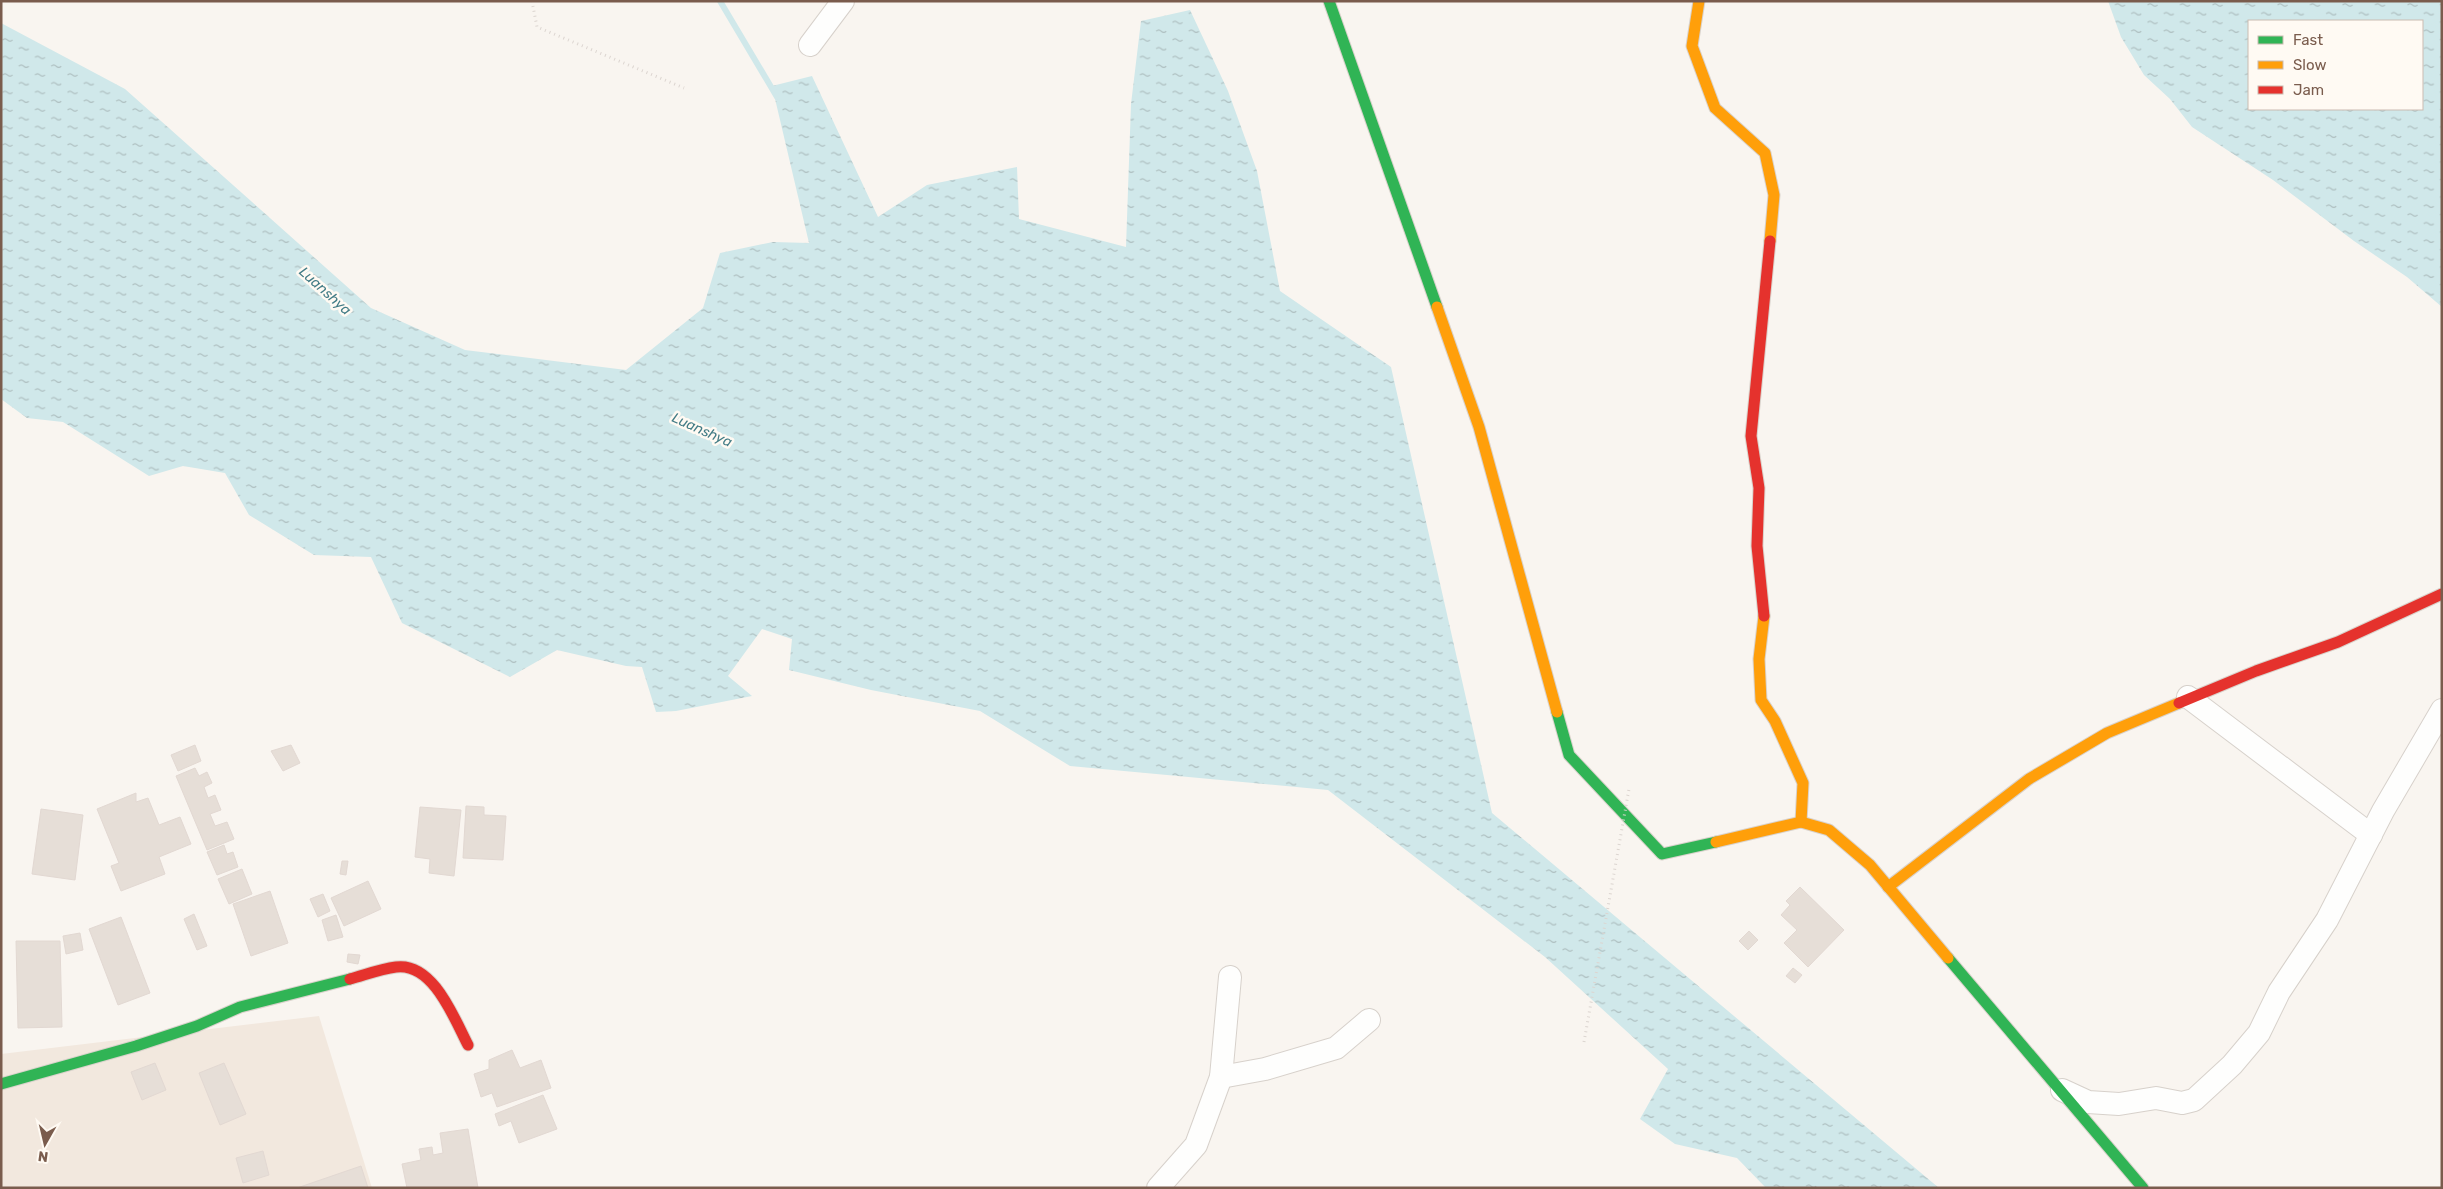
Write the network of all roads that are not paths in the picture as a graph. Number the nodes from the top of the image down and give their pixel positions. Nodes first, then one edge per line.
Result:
1 (843, 1) edge
2 (1329, 1) edge
3 (1698, 1) edge
4 (810, 45) dead end
5 (2442, 594) edge
6 (2188, 698) junction
7 (2442, 710) edge
8 (1801, 822) junction
9 (2371, 835) junction
10 (1888, 887) junction
11 (1230, 977) dead end
12 (1369, 1020) dead end
13 (468, 1045) dead end
14 (1221, 1078) junction
15 (1, 1084) edge
16 (2059, 1089) junction
17 (1158, 1188) edge
18 (2142, 1188) edge

1 - 4 street
2 - 8 street
3 - 8 street
5 - 6 street
6 - 9 street
6 - 10 street
7 - 9 street
8 - 10 street
9 - 16 street
10 - 16 street
11 - 14 street
12 - 14 street
13 - 15 street
14 - 17 street
16 - 18 street

